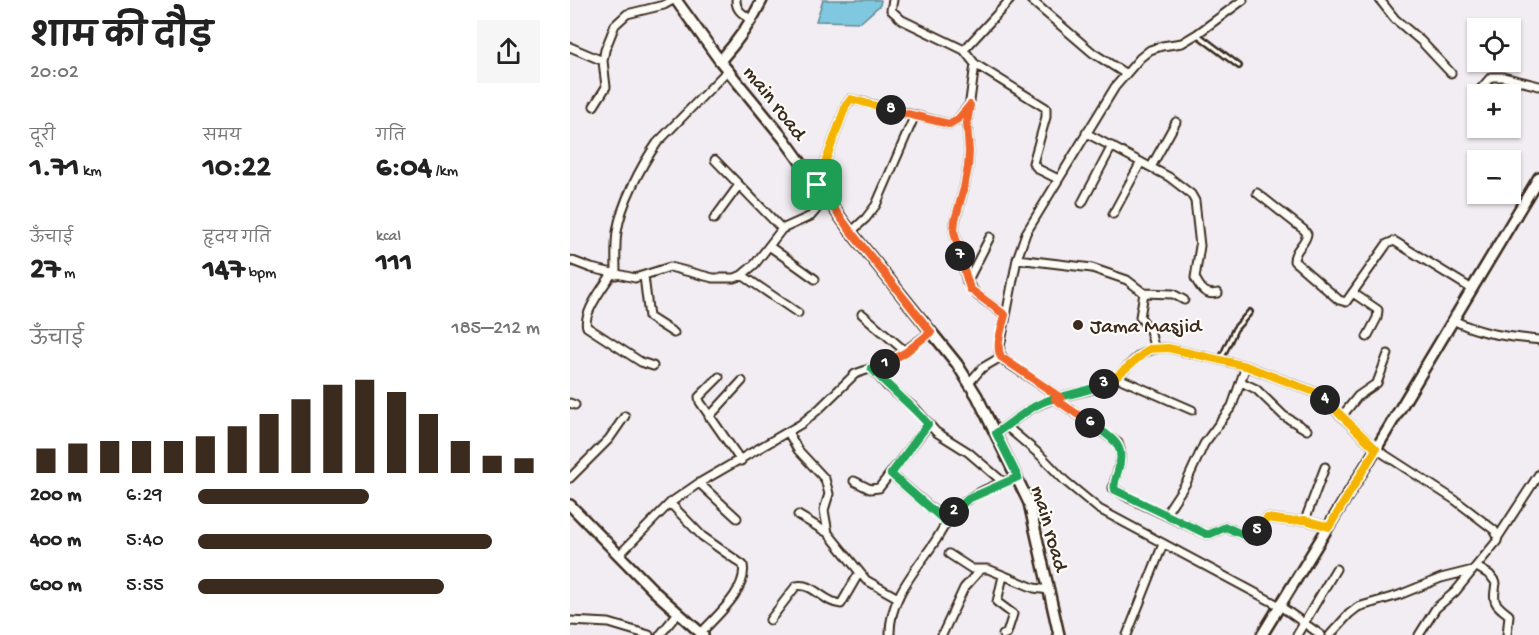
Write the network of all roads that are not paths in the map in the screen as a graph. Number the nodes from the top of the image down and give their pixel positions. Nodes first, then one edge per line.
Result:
1 (674, 0) edge
2 (736, 0) edge
3 (762, 0) edge
4 (893, 0) edge
5 (996, 0) edge
6 (1010, 0) edge
7 (1031, 0) edge
8 (1243, 0) edge
9 (1380, 0) edge
10 (1003, 7) junction
11 (752, 20) junction
12 (1197, 34) junction
13 (570, 46) edge
14 (963, 50) junction
15 (603, 61) junction
16 (720, 61) junction
17 (975, 64) junction
18 (1239, 66) dead end
19 (728, 70) junction
20 (1451, 73) dead end
21 (1126, 74) junction
22 (1485, 84) edge
23 (1539, 86) edge
24 (970, 105) junction
25 (594, 106) dead end
26 (915, 115) junction
27 (1176, 122) dead end
28 (1086, 133) junction
29 (1112, 146) junction
30 (715, 160) dead end
31 (1141, 162) junction
32 (1151, 167) junction
33 (1539, 177) edge
34 (1058, 179) junction
35 (739, 184) junction
36 (817, 185) junction
37 (1257, 193) dead end
38 (826, 198) junction
39 (1082, 203) dead end
40 (1113, 214) dead end
41 (714, 219) dead end
42 (782, 229) junction
43 (851, 232) junction
44 (990, 237) dead end
45 (769, 246) junction
46 (1017, 259) junction
47 (570, 260) edge
48 (614, 274) junction
49 (742, 275) junction
50 (644, 276) junction
51 (815, 279) dead end
52 (967, 282) junction
53 (1472, 289) junction
54 (1144, 293) junction
55 (1218, 293) dead end
56 (1353, 293) junction
57 (1184, 300) dead end
58 (1250, 312) dead end
59 (798, 313) dead end
60 (862, 314) dead end
61 (1005, 315) junction
62 (1453, 320) junction
63 (931, 332) junction
64 (674, 333) dead end
65 (1368, 337) dead end
66 (1539, 340) edge
67 (1154, 347) junction
68 (906, 352) junction
69 (1388, 354) dead end
70 (1001, 357) junction
71 (1221, 359) junction
72 (653, 366) dead end
73 (1246, 366) junction
74 (871, 368) junction
75 (719, 377) dead end
76 (1116, 377) junction
77 (742, 381) dead end
78 (1241, 382) junction
79 (969, 383) junction
80 (1058, 398) junction
81 (1192, 410) dead end
82 (625, 416) dead end
83 (1342, 416) junction
84 (709, 417) junction
85 (928, 424) junction
86 (1006, 426) junction
87 (1307, 430) dead end
88 (788, 432) junction
89 (996, 433) junction
90 (1376, 449) junction
91 (741, 460) junction
92 (1325, 467) dead end
93 (891, 474) junction
94 (1539, 474) edge
95 (1018, 477) junction
96 (570, 478) edge
97 (854, 481) dead end
98 (1003, 482) junction
99 (699, 483) junction
100 (670, 503) junction
101 (570, 505) edge
102 (798, 515) dead end
103 (1165, 515) junction
104 (737, 519) dead end
105 (1305, 520) junction
106 (946, 522) junction
107 (1329, 527) junction
108 (828, 533) junction
109 (1498, 537) junction
110 (1163, 544) junction
111 (949, 554) dead end
112 (619, 555) junction
113 (1475, 568) junction
114 (1336, 569) dead end
115 (980, 570) junction
116 (859, 573) junction
117 (1003, 576) junction
118 (1049, 590) junction
119 (898, 598) junction
120 (1280, 606) junction
121 (678, 613) junction
122 (770, 620) dead end
123 (570, 621) edge
124 (1304, 623) junction
125 (702, 634) edge
126 (649, 635) edge
127 (660, 635) edge
128 (890, 635) edge
129 (942, 635) edge
130 (1003, 635) edge
131 (1059, 635) edge
132 (1127, 635) edge
133 (1262, 635) edge
134 (1297, 635) edge
135 (1321, 635) edge
136 (1330, 635) edge
137 (1419, 635) edge
138 (1507, 635) edge

1 - 15 street
1 - 16 main road, main road
2 - 11 street
3 - 11 main road
4 - 14 street
5 - 10 street
6 - 10 street
7 - 21 street
8 - 12 street
9 - 20 street
10 - 14 street
11 - 16 main road
12 - 18 lane
12 - 21 street
13 - 15 street
14 - 17 street
15 - 25 street
16 - 19 main road, main road
17 - 24 street
17 - 34 street
19 - 36 main road, main road
19 - 48 street
21 - 28 street
22 - 23 street
24 - 26 street
24 - 52 street
26 - 36 street
26 - 43 street
27 - 32 street
28 - 29 street
28 - 34 street
29 - 31 street
29 - 39 street
30 - 35 street
31 - 32 street
31 - 40 street
32 - 55 street
33 - 53 main road
34 - 46 street
35 - 41 street
35 - 42 street
36 - 38 main road, main road
37 - 56 street
38 - 42 street
38 - 43 main road, main road
42 - 45 street
43 - 63 main road, main road
44 - 52 street
45 - 49 street
45 - 51 street
46 - 54 street
46 - 61 street
47 - 48 street
48 - 50 street
48 - 72 street
49 - 50 street
49 - 59 street
50 - 64 street
52 - 61 street
53 - 56 street
53 - 62 main road
54 - 57 street
54 - 67 street
56 - 65 street
58 - 71 lane
60 - 68 street
61 - 70 street
62 - 66 street
62 - 90 main road
63 - 68 street
63 - 79 main road, main road
67 - 71 street
67 - 76 street
68 - 74 street
69 - 83 street
70 - 79 street
70 - 80 street
71 - 73 street
73 - 78 street
73 - 83 street
74 - 85 street
74 - 88 street
75 - 84 street
76 - 80 street
76 - 81 street
77 - 84 street
78 - 87 street
78 - 103 street
79 - 89 main road, main road
80 - 86 street
80 - 103 street
82 - 96 street
83 - 90 street
84 - 91 street
85 - 93 street
85 - 98 street
86 - 89 street
86 - 110 street
88 - 91 street
88 - 108 street
89 - 95 main road, main road
90 - 107 main road
90 - 109 street
91 - 99 street
92 - 105 street
93 - 97 street
93 - 106 street
94 - 109 street
95 - 98 street
95 - 118 main road, main road
98 - 106 street
99 - 100 street
99 - 104 street
100 - 112 street
100 - 125 street
101 - 112 main road
102 - 108 street
103 - 105 street
105 - 107 street
106 - 119 street
107 - 120 main road
108 - 116 street
109 - 113 street
110 - 120 street
110 - 132 street
111 - 115 street
112 - 121 main road
113 - 136 street
113 - 137 street
113 - 138 street
114 - 124 street
115 - 117 street
115 - 129 street
116 - 119 street
116 - 122 street
117 - 118 street
117 - 130 street
118 - 131 main road, main road
119 - 128 street
120 - 124 street
120 - 133 main road
121 - 125 main road
121 - 127 street
123 - 126 street
124 - 134 street
124 - 135 street

